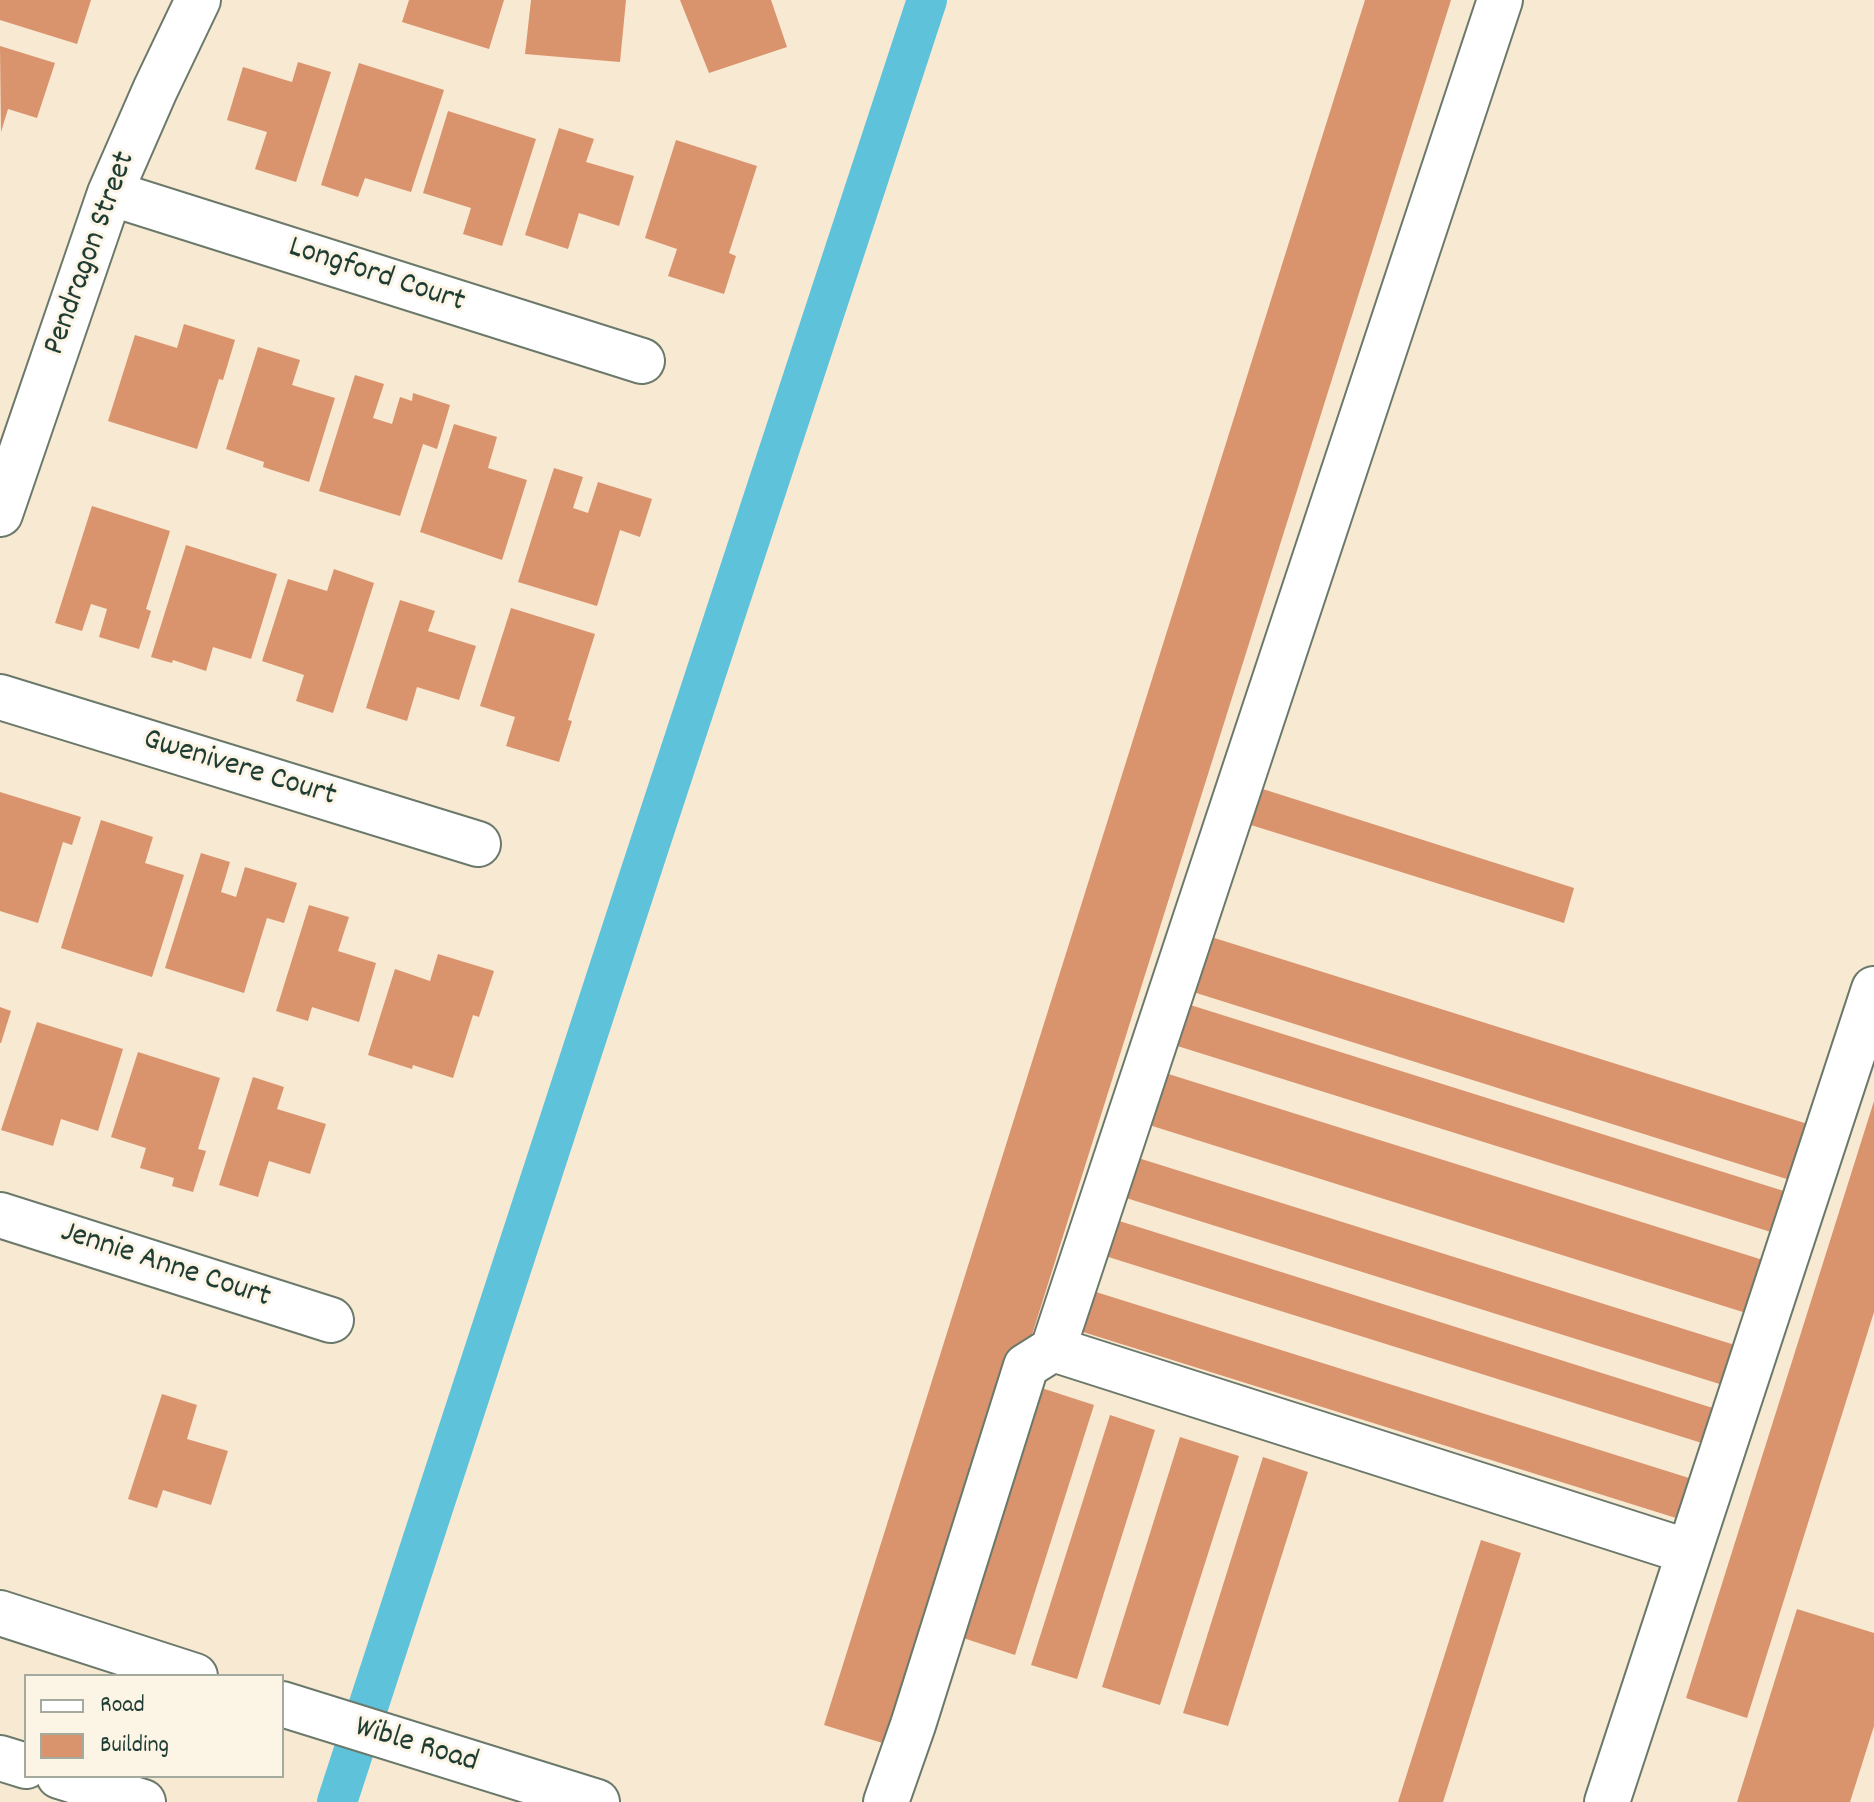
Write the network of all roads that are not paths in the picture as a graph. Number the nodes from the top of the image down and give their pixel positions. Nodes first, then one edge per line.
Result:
1 (198, 0) edge
2 (1500, 0) edge
3 (110, 193) junction
4 (642, 361) dead end
5 (0, 514) edge
6 (0, 697) edge
7 (478, 844) dead end
8 (1874, 989) edge
9 (0, 1215) edge
10 (331, 1320) dead end
11 (1053, 1349) junction
12 (1689, 1552) junction
13 (0, 1613) edge
14 (90, 1660) edge
15 (182, 1674) edge
16 (284, 1705) edge
17 (0, 1758) edge
18 (24, 1765) edge
19 (65, 1778) edge
20 (537, 1793) edge
21 (143, 1802) edge
22 (597, 1802) edge
23 (886, 1802) edge
24 (1607, 1802) edge

1 - 3 street, Pendragon Street
2 - 11 street
3 - 4 street, Longford Court
3 - 5 street, Pendragon Street
6 - 7 street, Gwenivere Court
8 - 12 street
9 - 10 street, Jennie Anne Court
11 - 12 street
11 - 23 street
12 - 24 street
13 - 14 street
14 - 15 street
16 - 20 street, Wible Road
17 - 18 street
19 - 21 street
20 - 22 street, Wible Road

